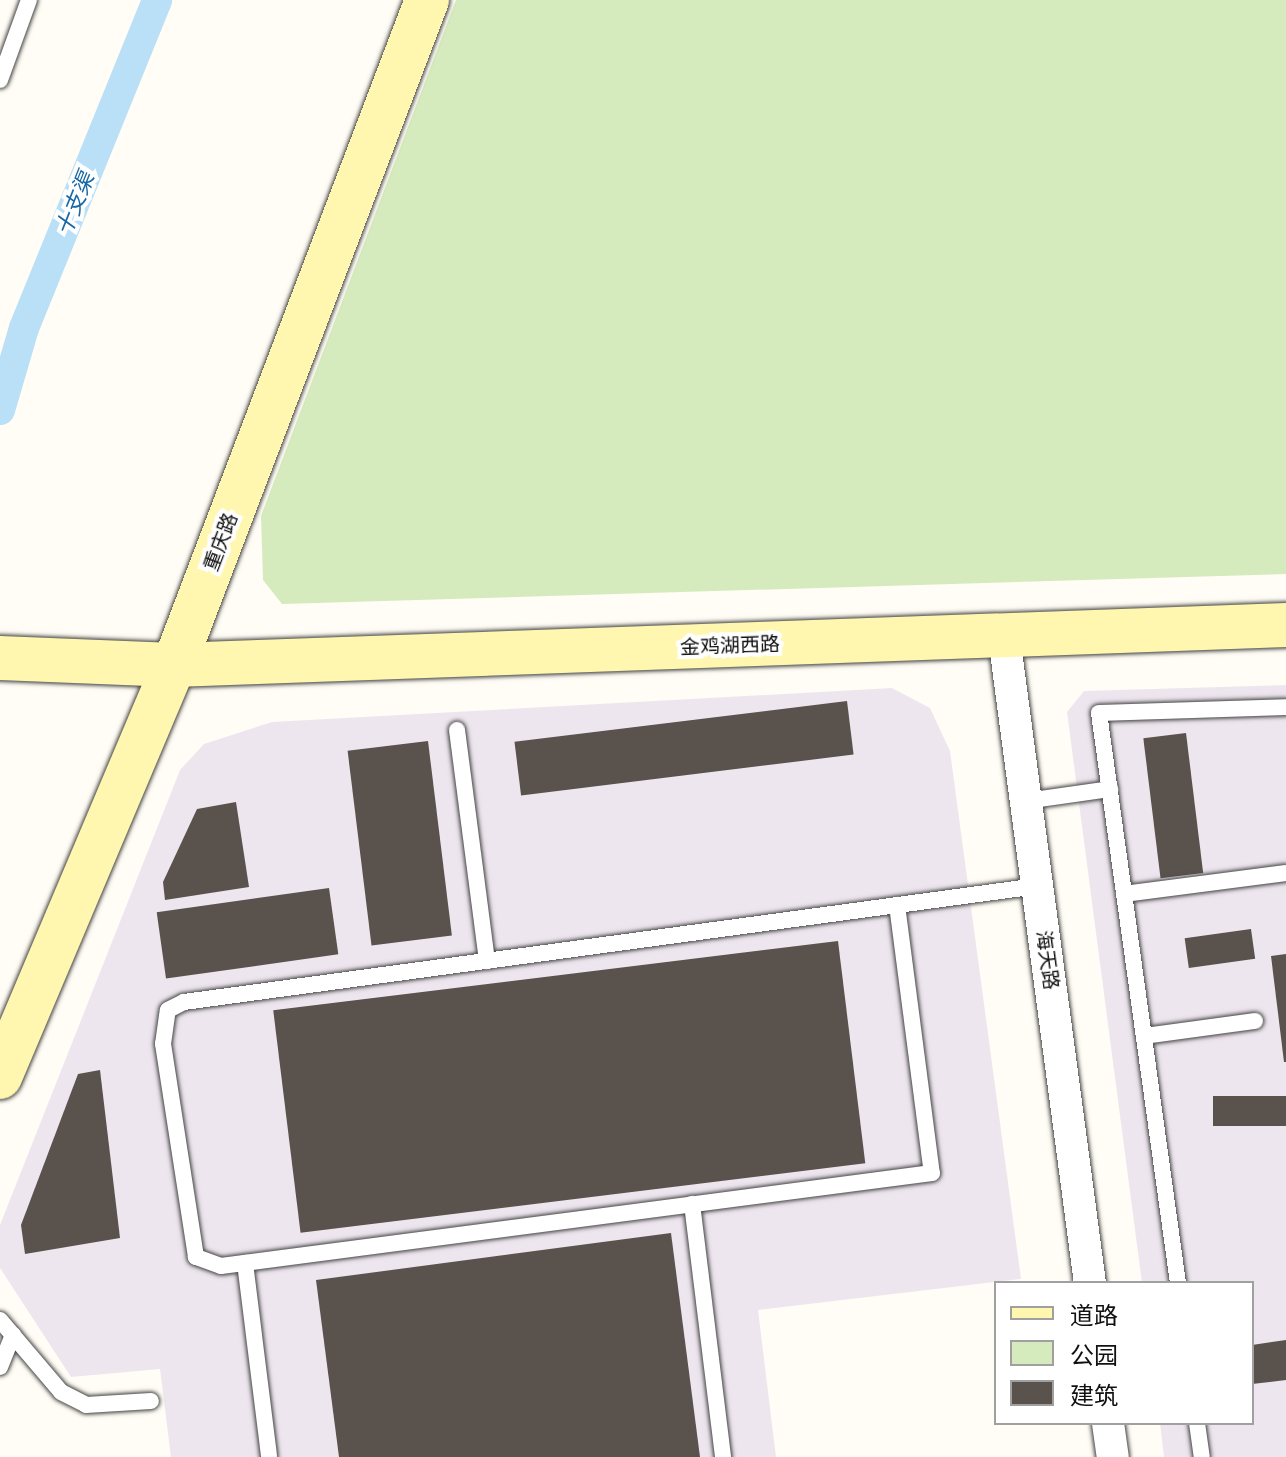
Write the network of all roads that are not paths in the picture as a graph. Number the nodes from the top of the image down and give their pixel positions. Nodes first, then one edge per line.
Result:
1 (29, 0) edge
2 (427, 0) edge
3 (0, 80) edge
4 (1286, 625) edge
5 (1004, 637) junction
6 (0, 658) edge
7 (174, 665) junction
8 (1286, 707) edge
9 (457, 730) dead end
10 (1110, 789) junction
11 (1026, 801) junction
12 (1286, 873) edge
13 (1037, 886) junction
14 (1124, 894) junction
15 (897, 905) junction
16 (487, 961) junction
17 (1255, 1021) dead end
18 (1144, 1036) junction
19 (0, 1077) edge
20 (692, 1204) junction
21 (245, 1263) junction
22 (1090, 1281) edge
23 (1178, 1281) edge
24 (0, 1320) edge
25 (13, 1335) junction
26 (0, 1367) edge
27 (151, 1401) dead end
28 (1108, 1425) edge
29 (1197, 1425) edge
30 (269, 1457) edge
31 (723, 1457) edge
32 (1113, 1457) edge
33 (1202, 1457) edge

1 - 3 lane
2 - 7 street, 重庆路
4 - 5 street, 金鸡湖西路
5 - 7 street, 金鸡湖西路
5 - 11 street, 海天路
6 - 7 street, 金鸡湖西路
7 - 19 street, 重庆路
8 - 10 lane
9 - 16 lane
10 - 11 lane
10 - 14 lane
11 - 13 street, 海天路
12 - 14 lane
13 - 15 lane
13 - 22 street, 海天路
14 - 18 lane
15 - 16 lane
15 - 20 lane
16 - 21 lane
17 - 18 lane
18 - 23 lane
20 - 21 lane
20 - 31 lane
21 - 30 lane
24 - 25 lane
25 - 26 lane
25 - 27 lane
28 - 32 street
29 - 33 lane

